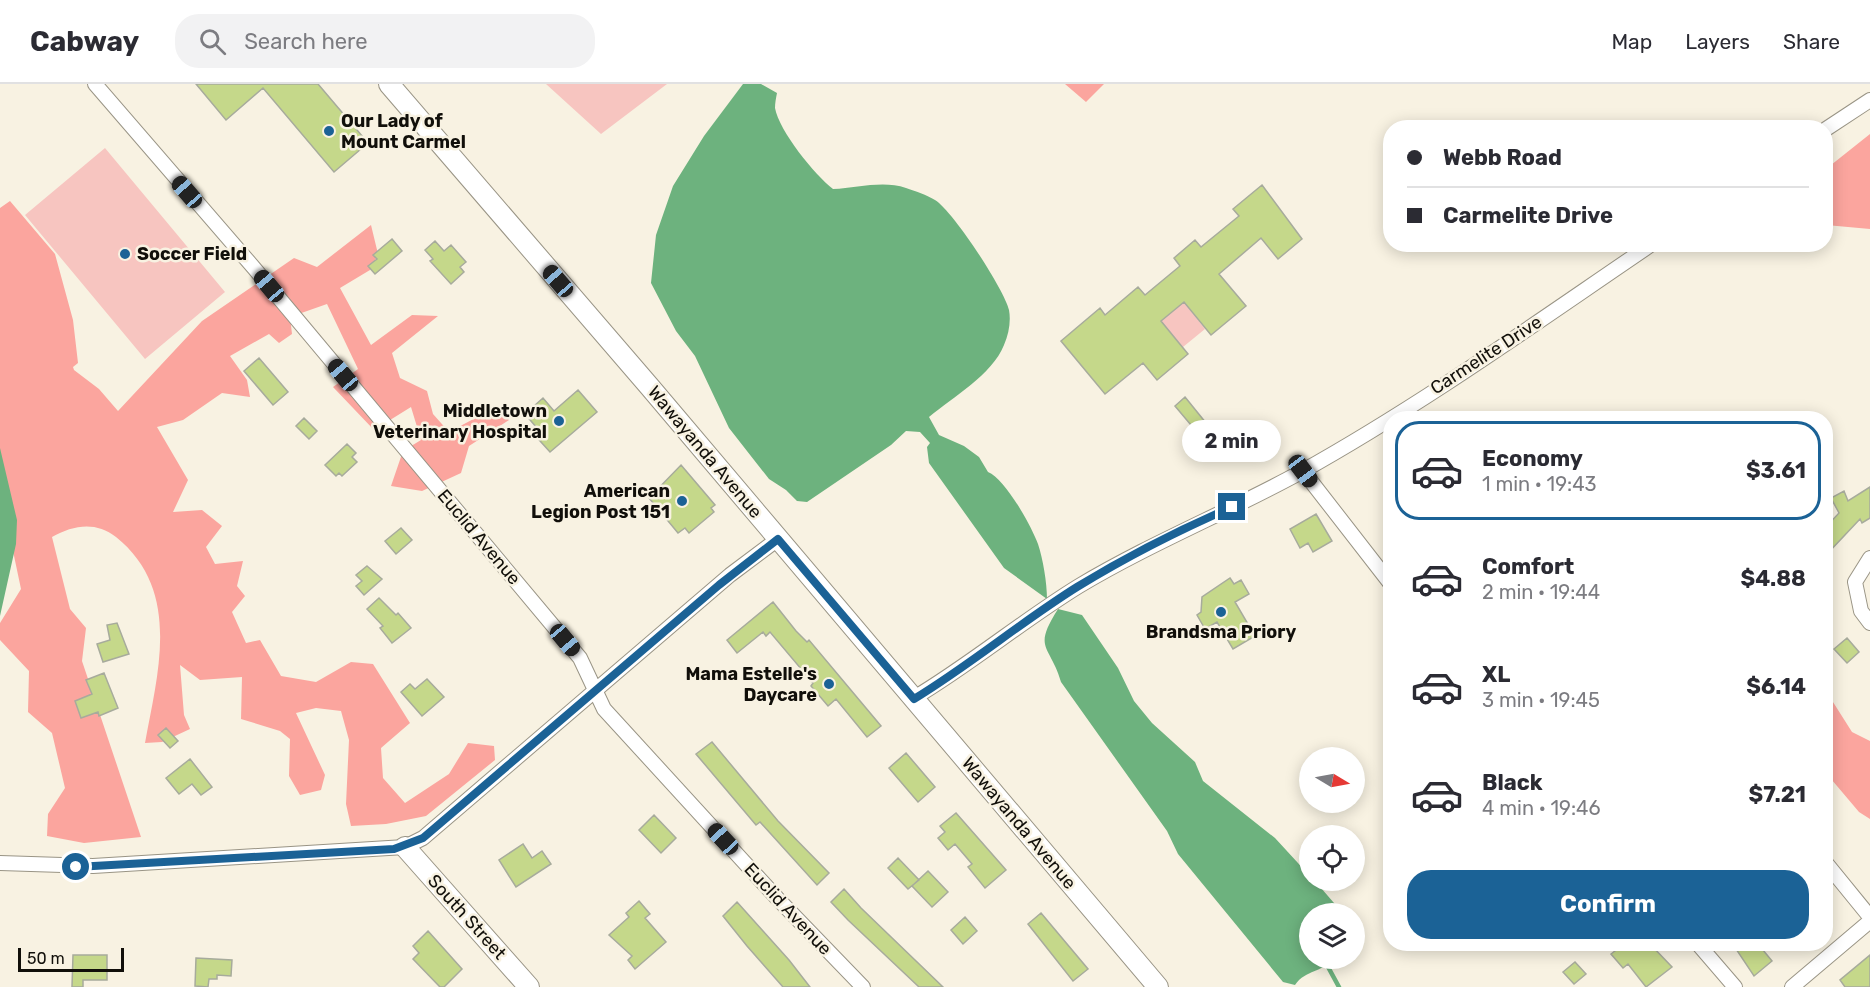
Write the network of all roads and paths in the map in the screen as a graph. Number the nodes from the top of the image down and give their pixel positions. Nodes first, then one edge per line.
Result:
1 (94, 84) edge
2 (388, 84) edge
3 (1870, 100) edge
4 (1833, 124) edge
5 (1640, 252) edge
6 (1399, 411) edge
7 (1383, 421) edge
8 (1303, 471) junction
9 (778, 539) junction
10 (1870, 558) edge
11 (1383, 574) edge
12 (1870, 623) edge
13 (595, 690) junction
14 (914, 699) junction
15 (405, 847) junction
16 (0, 863) edge
17 (1833, 872) edge
18 (1870, 919) edge
19 (1704, 951) edge
20 (529, 987) edge
21 (863, 987) edge
22 (1158, 987) edge
23 (1735, 987) edge
24 (1792, 987) edge

1 - 13 street, Euclid Avenue
2 - 9 street, Wawayanda Avenue
3 - 4 street
5 - 6 street, Carmelite Drive
7 - 8 street, Carmelite Drive
8 - 11 street
8 - 14 street, Carmelite Drive
9 - 13 street
9 - 14 street, Wawayanda Avenue
10 - 12 street
13 - 15 street
13 - 21 street, Euclid Avenue
14 - 22 street, Wawayanda Avenue
15 - 16 street
15 - 20 street, South Street
17 - 18 street
18 - 24 street
19 - 23 street

